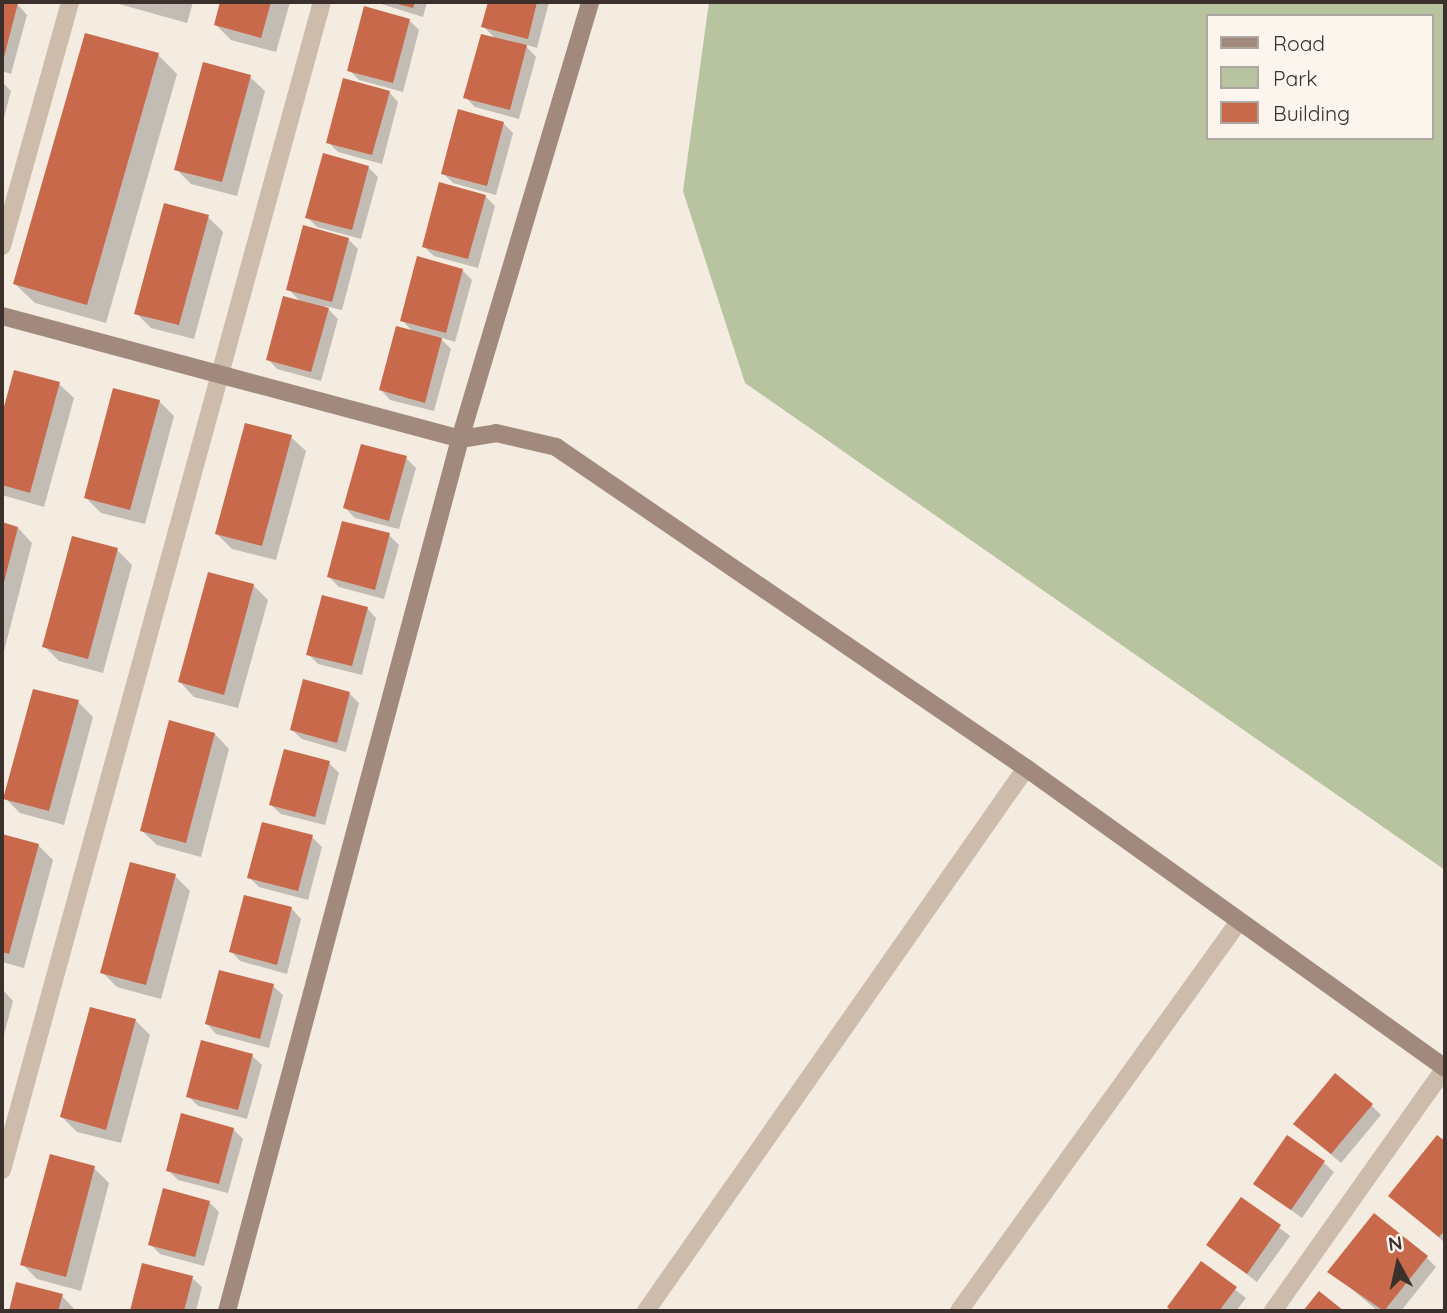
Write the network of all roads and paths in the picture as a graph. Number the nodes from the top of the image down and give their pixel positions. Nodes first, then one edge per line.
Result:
1 (70, 2) edge
2 (322, 2) edge
3 (590, 2) edge
4 (2, 246) edge
5 (2, 316) edge
6 (217, 373) junction
7 (460, 439) junction
8 (1026, 768) junction
9 (1239, 922) junction
10 (1445, 1068) edge
11 (2, 1170) edge
12 (227, 1311) edge
13 (646, 1311) edge
14 (959, 1311) edge
15 (1273, 1311) edge

1 - 4 street
2 - 6 street
3 - 7 street
5 - 6 street
6 - 7 street
6 - 11 street
7 - 8 street
7 - 12 street
8 - 9 street
8 - 13 street
9 - 10 street
9 - 14 street
10 - 15 street

